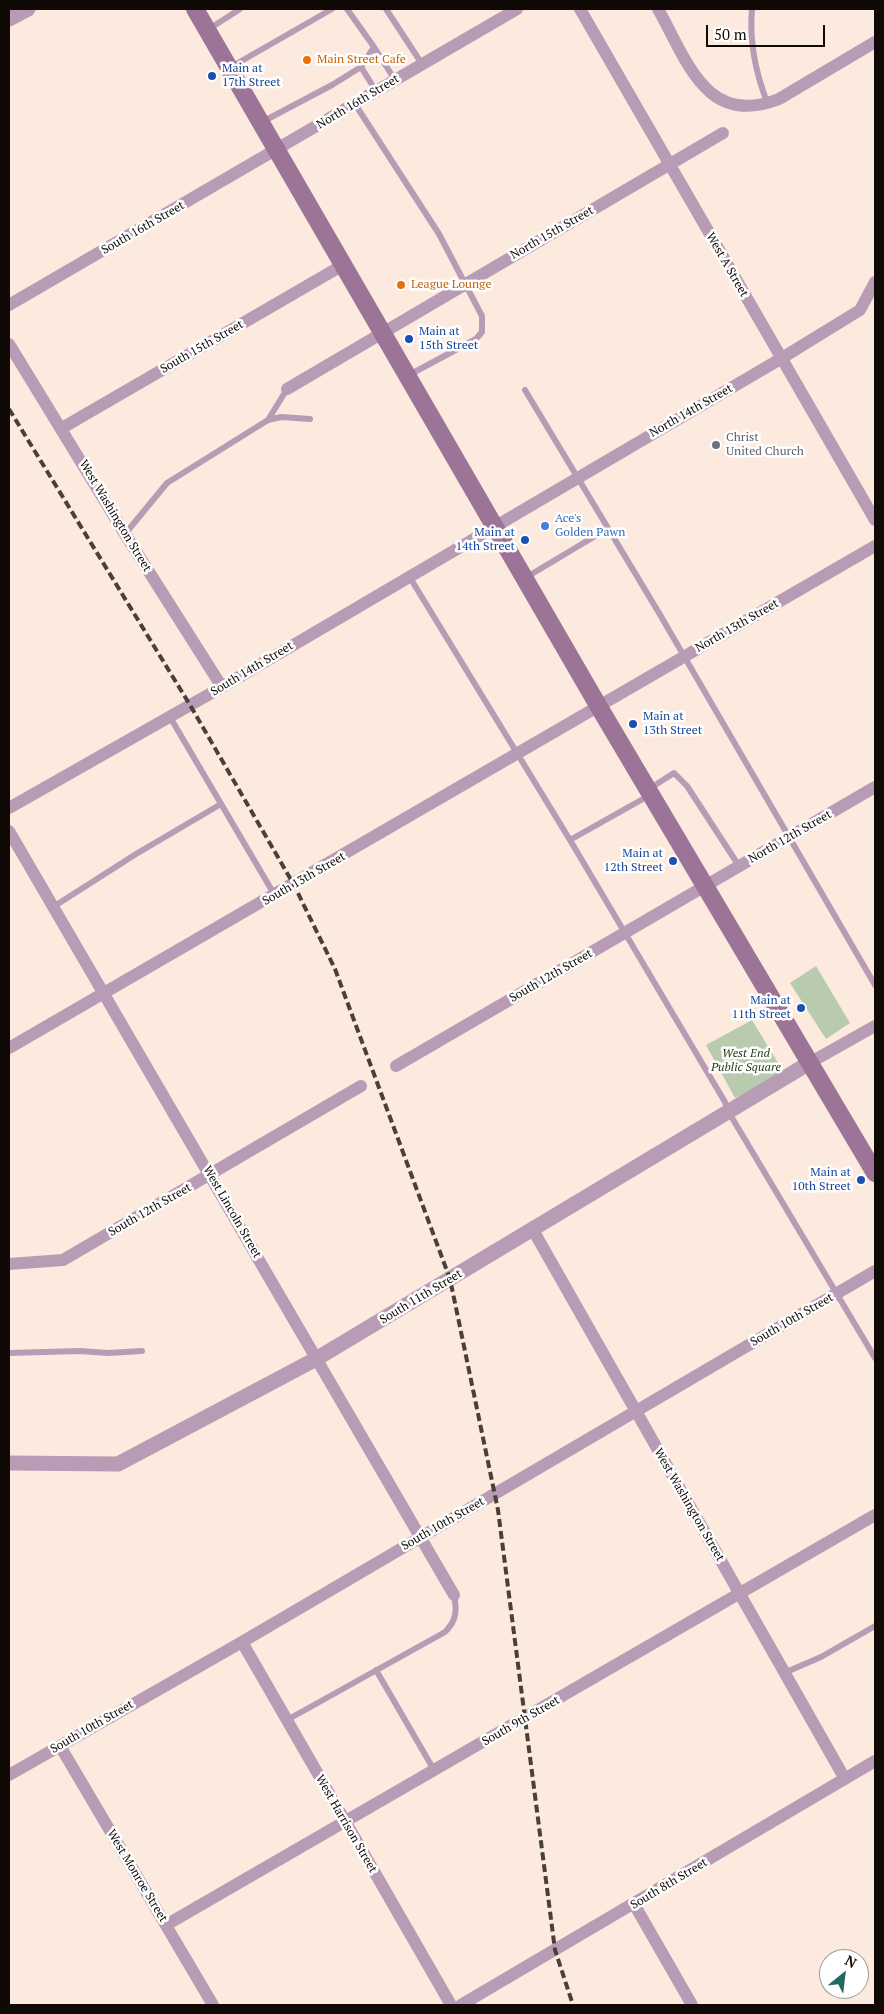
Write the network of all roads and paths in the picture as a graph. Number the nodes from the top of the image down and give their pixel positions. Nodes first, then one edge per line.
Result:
1 (28, 9) edge
2 (195, 9) edge
3 (240, 9) edge
4 (332, 9) edge
5 (347, 9) edge
6 (386, 9) edge
7 (517, 9) edge
8 (580, 9) edge
9 (658, 9) edge
10 (752, 9) edge
11 (9, 19) edge
12 (208, 30) junction
13 (875, 42) edge
14 (374, 48) junction
15 (422, 64) junction
16 (361, 67) junction
17 (230, 68) junction
18 (395, 80) junction
19 (376, 92) junction
20 (355, 104) junction
21 (767, 104) junction
22 (261, 123) junction
23 (723, 133) dead end
24 (278, 150) junction
25 (668, 164) junction
26 (343, 265) junction
27 (875, 282) edge
28 (466, 283) junction
29 (9, 305) edge
30 (381, 333) junction
31 (9, 344) edge
32 (782, 358) junction
33 (406, 376) junction
34 (287, 389) joint
35 (525, 390) dead end
36 (310, 418) dead end
37 (268, 420) junction
38 (62, 428) junction
39 (578, 477) junction
40 (875, 520) edge
41 (494, 526) junction
42 (607, 529) junction
43 (125, 534) junction
44 (875, 546) edge
45 (409, 576) junction
46 (524, 579) junction
47 (684, 658) junction
48 (222, 687) junction
49 (599, 707) junction
50 (170, 717) junction
51 (518, 754) junction
52 (875, 787) edge
53 (649, 792) junction
54 (221, 804) junction
55 (9, 808) edge
56 (9, 831) edge
57 (788, 838) junction
58 (570, 840) junction
59 (739, 866) junction
60 (705, 886) junction
61 (275, 896) junction
62 (53, 907) junction
63 (624, 933) junction
64 (875, 985) edge
65 (104, 994) junction
66 (875, 1026) edge
67 (9, 1048) edge
68 (811, 1062) junction
69 (396, 1066) dead end
70 (361, 1086) dead end
71 (728, 1112) junction
72 (875, 1173) edge
73 (211, 1175) junction
74 (533, 1230) junction
75 (9, 1264) edge
76 (875, 1271) edge
77 (838, 1293) junction
78 (142, 1350) dead end
79 (9, 1353) edge
80 (875, 1358) edge
81 (316, 1359) junction
82 (636, 1412) junction
83 (9, 1463) edge
84 (875, 1514) edge
85 (420, 1537) junction
86 (740, 1594) junction
87 (454, 1595) joint
88 (875, 1626) edge
89 (242, 1642) junction
90 (376, 1670) junction
91 (784, 1673) junction
92 (287, 1720) junction
93 (60, 1746) junction
94 (875, 1761) edge
95 (434, 1771) junction
96 (9, 1775) edge
97 (845, 1779) junction
98 (345, 1822) junction
99 (634, 1904) junction
100 (166, 1925) junction
101 (213, 2005) edge
102 (450, 2005) edge
103 (461, 2005) edge
104 (692, 2005) edge

1 - 11 street
2 - 12 main road
3 - 12 lane
4 - 17 lane
5 - 14 lane
6 - 15 lane
7 - 15 street, North 16th Street
8 - 25 street, West A Street
9 - 21 street
10 - 21 lane
12 - 17 main road
13 - 21 street
14 - 16 lane
14 - 18 lane
15 - 18 street, North 16th Street
16 - 19 lane
16 - 22 lane
17 - 22 main road
18 - 19 street, North 16th Street
19 - 20 street, North 16th Street
20 - 24 street, North 16th Street
20 - 28 lane
22 - 24 main road
23 - 25 street, North 15th Street
24 - 26 main road
24 - 29 street, South 16th Street
25 - 28 street, North 15th Street
25 - 32 street, West A Street
26 - 30 main road
26 - 38 street, South 15th Street
27 - 32 street, North 14th Street
28 - 30 street, North 15th Street
28 - 33 lane
30 - 33 main road
30 - 34 street, North 15th Street
31 - 38 street, West Washington Street
32 - 39 street, North 14th Street
32 - 40 street, West A Street
33 - 41 main road
34 - 37 lane
35 - 39 lane
36 - 37 lane
37 - 43 lane
38 - 43 street, West Washington Street
39 - 41 street, North 14th Street
39 - 42 lane
41 - 45 street, South 14th Street
41 - 46 main road
42 - 46 lane
42 - 47 lane
43 - 48 street, West Washington Street
44 - 47 street, North 13th Street
45 - 48 street, South 14th Street
45 - 51 lane
46 - 49 main road
47 - 49 street, North 13th Street
47 - 57 lane
48 - 50 street, South 14th Street
49 - 51 street, South 13th Street
49 - 53 main road
50 - 54 lane
50 - 55 street, South 14th Street
51 - 58 lane
51 - 61 street, South 13th Street
52 - 57 street, North 12th Street
53 - 58 lane
53 - 59 lane
53 - 60 main road
54 - 61 lane
54 - 62 lane
56 - 62 street, West Lincoln Street
57 - 59 street, North 12th Street
57 - 64 lane
58 - 63 lane
59 - 60 street, North 12th Street
60 - 63 street, South 12th Street
60 - 68 main road
61 - 65 street, South 13th Street
62 - 65 street, West Lincoln Street
63 - 69 street, South 12th Street
63 - 71 lane
65 - 67 street, South 13th Street
65 - 73 street, West Lincoln Street
66 - 68 street
68 - 71 street, South 11th Street
68 - 72 main road
70 - 73 street, South 12th Street
71 - 74 street, South 11th Street
71 - 77 lane
73 - 75 street, South 12th Street
73 - 81 street, West Lincoln Street
74 - 81 street, South 11th Street
74 - 82 street, West Washington Street
76 - 77 street, South 10th Street
77 - 80 lane
77 - 82 street, South 10th Street
78 - 79 lane
81 - 83 street, South 11th Street
81 - 85 street, West Lincoln Street
82 - 85 street, South 10th Street
82 - 86 street, West Washington Street
84 - 86 street, South 9th Street
85 - 87 street, West Lincoln Street
85 - 89 street, South 10th Street
86 - 91 street, West Washington Street
86 - 95 street, South 9th Street
87 - 90 lane
88 - 91 lane
89 - 92 street, West Harrison Street
89 - 93 street, South 10th Street
90 - 92 lane
90 - 95 lane
91 - 97 street, West Washington Street
92 - 98 street, West Harrison Street
93 - 96 street, South 10th Street
93 - 100 street, West Monroe Street
94 - 97 street, South 8th Street
95 - 98 street, South 9th Street
97 - 99 street, South 8th Street
98 - 100 street, South 9th Street
98 - 102 street, West Harrison Street
99 - 103 street, South 8th Street
99 - 104 street
100 - 101 street, West Monroe Street

